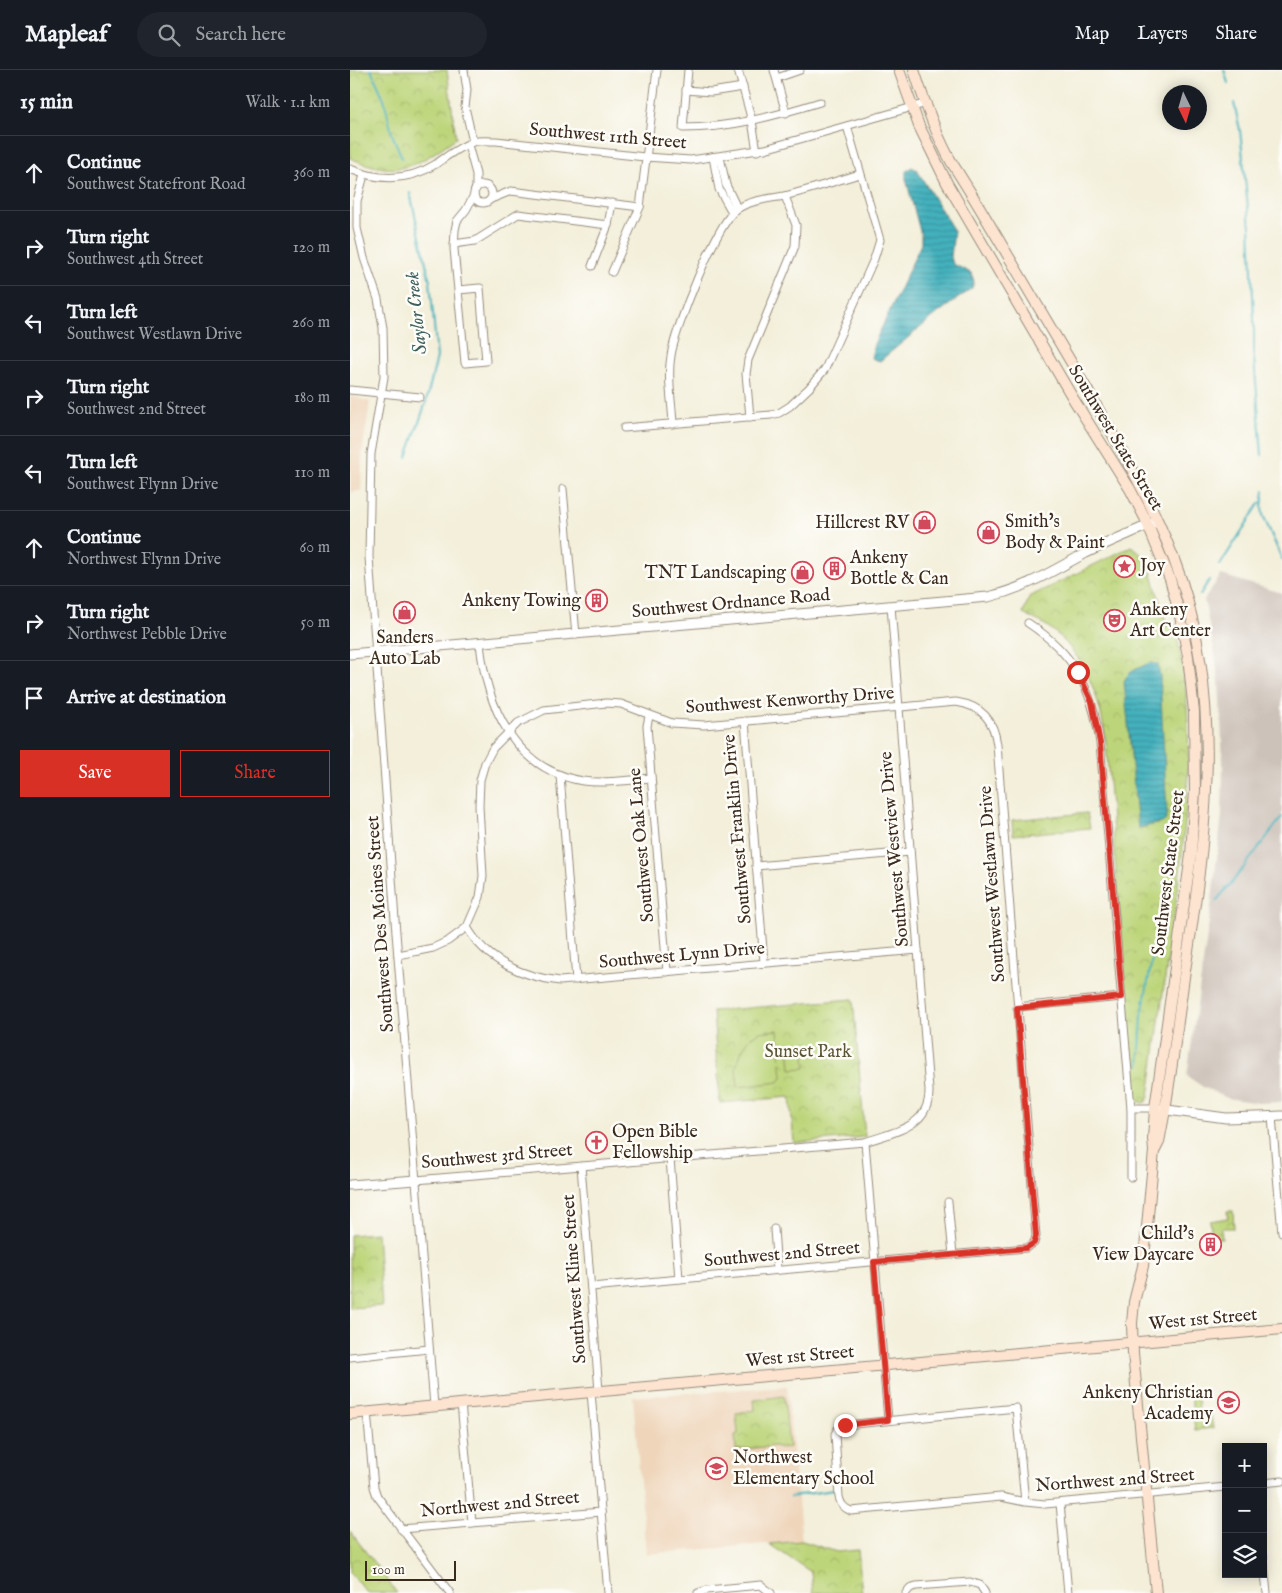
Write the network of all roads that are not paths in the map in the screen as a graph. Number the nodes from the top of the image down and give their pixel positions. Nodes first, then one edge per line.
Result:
1 (464, 70) edge
2 (657, 70) edge
3 (688, 70) edge
4 (738, 70) edge
5 (774, 70) edge
6 (800, 70) edge
7 (899, 70) edge
8 (914, 70) edge
9 (777, 78) junction
10 (743, 87) junction
11 (686, 90) junction
12 (820, 102) dead end
13 (927, 103) junction
14 (912, 107) junction
15 (786, 112) junction
16 (752, 121) junction
17 (847, 126) junction
18 (470, 144) junction
19 (757, 151) junction
20 (645, 157) junction
21 (716, 157) junction
22 (350, 169) edge
23 (476, 174) junction
24 (860, 174) junction
25 (364, 175) junction
26 (488, 188) junction
27 (475, 192) junction
28 (503, 193) junction
29 (785, 196) junction
30 (491, 199) junction
31 (481, 203) junction
32 (612, 204) junction
33 (640, 207) junction
34 (466, 210) junction
35 (735, 210) junction
36 (608, 225) junction
37 (454, 244) junction
38 (592, 266) dead end
39 (612, 272) dead end
40 (458, 290) junction
41 (350, 390) edge
42 (381, 394) junction
43 (420, 397) dead end
44 (750, 417) junction
45 (673, 424) junction
46 (624, 428) dead end
47 (563, 489) dead end
48 (1153, 523) junction
49 (891, 606) junction
50 (1028, 623) dead end
51 (576, 635) junction
52 (480, 643) junction
53 (375, 652) junction
54 (350, 654) edge
55 (948, 703) joint
56 (898, 708) junction
57 (649, 716) junction
58 (745, 721) junction
59 (508, 732) junction
60 (560, 775) junction
61 (651, 778) junction
62 (910, 852) junction
63 (756, 866) junction
64 (467, 927) junction
65 (918, 950) junction
66 (398, 955) junction
67 (764, 963) junction
68 (667, 972) junction
69 (576, 980) junction
70 (1122, 997) junction
71 (1017, 1008) junction
72 (1131, 1108) junction
73 (1160, 1109) junction
74 (1282, 1116) edge
75 (1272, 1117) junction
76 (912, 1125) joint
77 (865, 1142) junction
78 (670, 1158) junction
79 (581, 1166) junction
80 (1131, 1177) dead end
81 (416, 1180) junction
82 (350, 1185) edge
83 (948, 1202) dead end
84 (774, 1229) dead end
85 (1282, 1233) edge
86 (1034, 1243) joint
87 (953, 1255) junction
88 (874, 1262) junction
89 (777, 1270) junction
90 (680, 1279) junction
91 (591, 1287) junction
92 (1282, 1329) edge
93 (1133, 1342) junction
94 (429, 1350) junction
95 (350, 1356) edge
96 (883, 1366) junction
97 (595, 1391) junction
98 (461, 1403) junction
99 (434, 1406) junction
100 (367, 1412) junction
101 (350, 1414) edge
102 (888, 1420) junction
103 (1282, 1481) edge
104 (1267, 1483) edge
105 (1222, 1487) edge
106 (1147, 1494) junction
107 (1025, 1502) junction
108 (1060, 1502) junction
109 (601, 1512) junction
110 (472, 1523) junction
111 (401, 1529) junction
112 (1265, 1578) edge
113 (450, 1593) edge
114 (608, 1593) edge
115 (698, 1593) edge
116 (771, 1593) edge
117 (906, 1593) edge
118 (984, 1593) edge
119 (1068, 1593) edge
120 (1156, 1593) edge
121 (1267, 1593) edge

1 - 18 street
2 - 20 street
3 - 11 street
4 - 10 street
5 - 9 street
6 - 9 street
7 - 14 main road, Southwest State Street
8 - 13 main road, Southwest State Street
9 - 15 street
10 - 11 street
10 - 16 street
11 - 16 street
12 - 15 street
13 - 14 street, Southwest 11th Street
13 - 48 main road, Southwest State Street
14 - 17 street, Southwest 11th Street
14 - 48 main road, Southwest State Street
15 - 16 street
16 - 19 street
17 - 19 street, Southwest 11th Street
17 - 24 street
18 - 20 street, Southwest 11th Street
18 - 23 street
18 - 25 street, Southwest 11th Street
19 - 21 street, Southwest 11th Street
20 - 21 street, Southwest 11th Street
20 - 33 street
21 - 35 street
22 - 25 street, Southwest 11th Street
23 - 26 street
23 - 27 street
24 - 29 street
24 - 44 street
25 - 42 street, Southwest Des Moines Street
26 - 27 street
26 - 28 street
26 - 30 street
27 - 31 street
27 - 34 street
28 - 30 street
28 - 32 street
29 - 35 street
29 - 44 street
30 - 31 street
31 - 34 street
32 - 33 street
32 - 36 street
33 - 39 street
34 - 37 street
35 - 45 street
36 - 37 street
36 - 38 street
37 - 40 street
40 - 40 street
41 - 42 street
42 - 43 street
42 - 53 street, Southwest Des Moines Street
44 - 45 street
45 - 46 street
47 - 51 street
48 - 49 street, Southwest Ordnance Road
48 - 73 main road, Southwest State Street
49 - 51 street, Southwest Ordnance Road
49 - 56 street, Southwest Westview Drive
50 - 70 street
51 - 52 street, Southwest Ordnance Road
52 - 53 street, Southwest Ordnance Road
52 - 59 street
53 - 54 street, Southwest Ordnance Road
53 - 66 street, Southwest Des Moines Street
55 - 56 street, Southwest Kenworthy Drive
55 - 71 street, Southwest Westlawn Drive
56 - 58 street, Southwest Kenworthy Drive
56 - 62 street, Southwest Westview Drive
57 - 58 street, Southwest Kenworthy Drive
57 - 59 street, Southwest Kenworthy Drive
57 - 61 street, Southwest Oak Lane
58 - 63 street, Southwest Franklin Drive
59 - 60 street
59 - 64 street, Southwest Kenworthy Drive
60 - 61 street
60 - 69 street
61 - 68 street, Southwest Oak Lane
62 - 63 street
62 - 65 street, Southwest Westview Drive
63 - 67 street, Southwest Franklin Drive
64 - 66 street
64 - 69 street, Southwest Lynn Drive
65 - 67 street, Southwest Lynn Drive
65 - 76 street, Southwest Westview Drive
66 - 81 street, Southwest Des Moines Street
67 - 68 street, Southwest Lynn Drive
68 - 69 street, Southwest Lynn Drive
70 - 71 street
70 - 72 street
71 - 86 street, Southwest Westlawn Drive
72 - 73 street
72 - 80 street
73 - 75 street
73 - 93 main road, Southwest State Street
74 - 75 street
75 - 85 street
76 - 77 street, Southwest 3rd Street
77 - 78 street, Southwest 3rd Street
77 - 88 street
78 - 79 street, Southwest 3rd Street
78 - 90 street
79 - 81 street, Southwest 3rd Street
79 - 91 street, Southwest Kline Street
81 - 82 street, Southwest 3rd Street
81 - 94 street, Southwest Des Moines Street
83 - 87 street
84 - 89 street
86 - 87 street, Southwest 2nd Street
87 - 88 street, Southwest 2nd Street
88 - 89 street, Southwest 2nd Street
88 - 96 street
89 - 90 street, Southwest 2nd Street
90 - 91 street, Southwest 2nd Street
91 - 97 street, Southwest Kline Street
92 - 93 main road, West 1st Street
93 - 96 main road, West 1st Street
93 - 106 main road, Southwest State Street
94 - 95 street
94 - 99 street, Southwest Des Moines Street
96 - 97 main road, West 1st Street
96 - 102 street
97 - 98 main road, West 1st Street
97 - 109 street, Southwest Kline Street
98 - 99 main road, West 1st Street
98 - 110 street
99 - 100 main road, West 1st Street
100 - 101 main road, West 1st Street
100 - 111 street
102 - 107 street
102 - 107 street, Northwest 2nd Street
103 - 104 street
105 - 106 street, Northwest 2nd Street
106 - 108 street, Northwest 2nd Street
106 - 120 main road, Southwest State Street
107 - 108 street, Northwest 2nd Street
108 - 119 street
109 - 110 street, Northwest 2nd Street
109 - 114 street, Southwest Kline Street
110 - 111 street, Northwest 2nd Street
111 - 113 street
112 - 121 street
115 - 116 street
117 - 118 street

